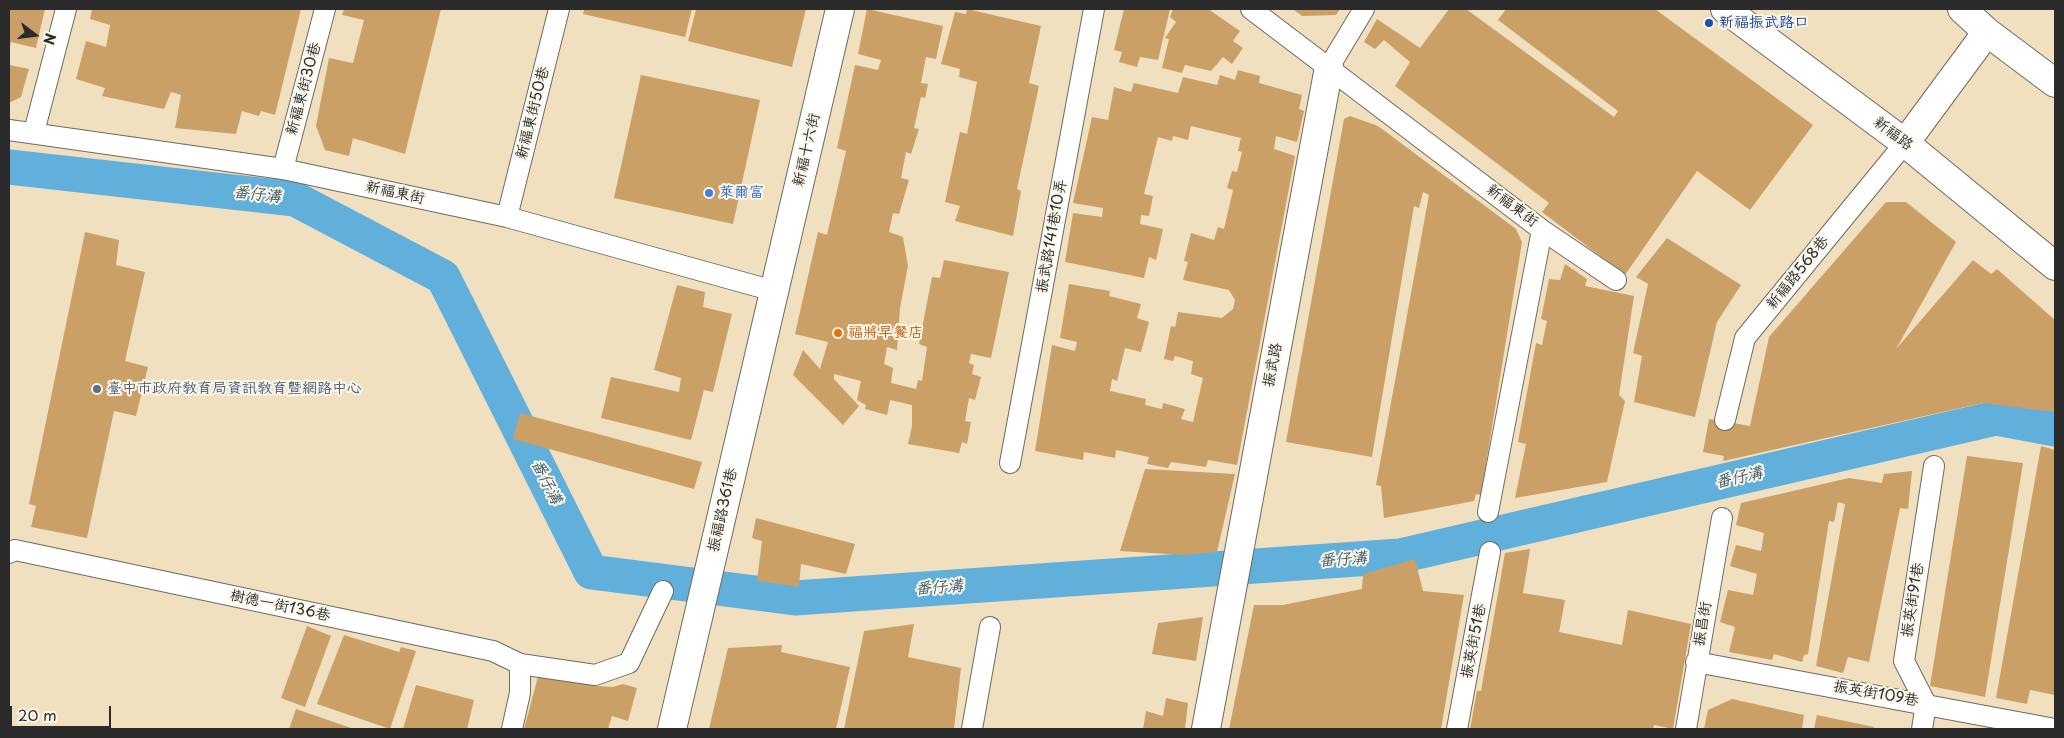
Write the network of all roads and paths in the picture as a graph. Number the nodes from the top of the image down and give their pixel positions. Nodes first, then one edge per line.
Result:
1 (66, 9) edge
2 (325, 9) edge
3 (559, 9) edge
4 (840, 9) edge
5 (1094, 9) edge
6 (1252, 9) edge
7 (1364, 9) edge
8 (1725, 9) edge
9 (1962, 9) edge
10 (1987, 32) junction
11 (1329, 66) junction
12 (2055, 83) edge
13 (9, 130) edge
14 (34, 132) junction
15 (1905, 143) junction
16 (283, 169) junction
17 (507, 217) junction
18 (1542, 230) junction
19 (2055, 266) edge
20 (1616, 280) dead end
21 (774, 290) junction
22 (1726, 420) dead end
23 (1010, 463) dead end
24 (1934, 466) dead end
25 (1488, 512) dead end
26 (1722, 518) dead end
27 (1490, 552) dead end
28 (9, 554) edge
29 (663, 591) dead end
30 (990, 627) dead end
31 (1696, 662) junction
32 (520, 664) junction
33 (1926, 704) junction
34 (512, 729) edge
35 (672, 729) edge
36 (972, 729) edge
37 (1206, 729) edge
38 (1457, 729) edge
39 (1686, 729) edge
40 (1922, 729) edge
41 (2055, 729) edge

1 - 14 lane
2 - 16 lane, 新福東街30巷
3 - 17 lane, 新福東街50巷
4 - 21 street, 新福十六街
5 - 23 lane, 振武路141巷10弄
6 - 11 lane, 新福東街
7 - 11 lane, 振武路
8 - 15 street, 新福路
9 - 10 street
10 - 12 street
10 - 15 street
11 - 18 lane, 新福東街
11 - 37 street, 振武路
13 - 14 lane, 新福東街
14 - 16 lane, 新福東街
15 - 19 street, 新福路
15 - 22 lane, 新福路568巷
16 - 17 lane, 新福東街
17 - 21 lane, 新福東街
18 - 20 lane
18 - 25 lane, 新福東街
21 - 35 street, 振福路361巷
24 - 33 lane, 振英街91巷
26 - 31 lane, 振昌街
27 - 38 lane, 振英街51巷
28 - 32 lane, 樹德一街136巷
29 - 32 lane, 樹德一街136巷
30 - 36 lane
31 - 33 lane, 振英街109巷
31 - 39 lane, 振昌街
32 - 34 lane
33 - 40 lane
33 - 41 lane, 振英街109巷

